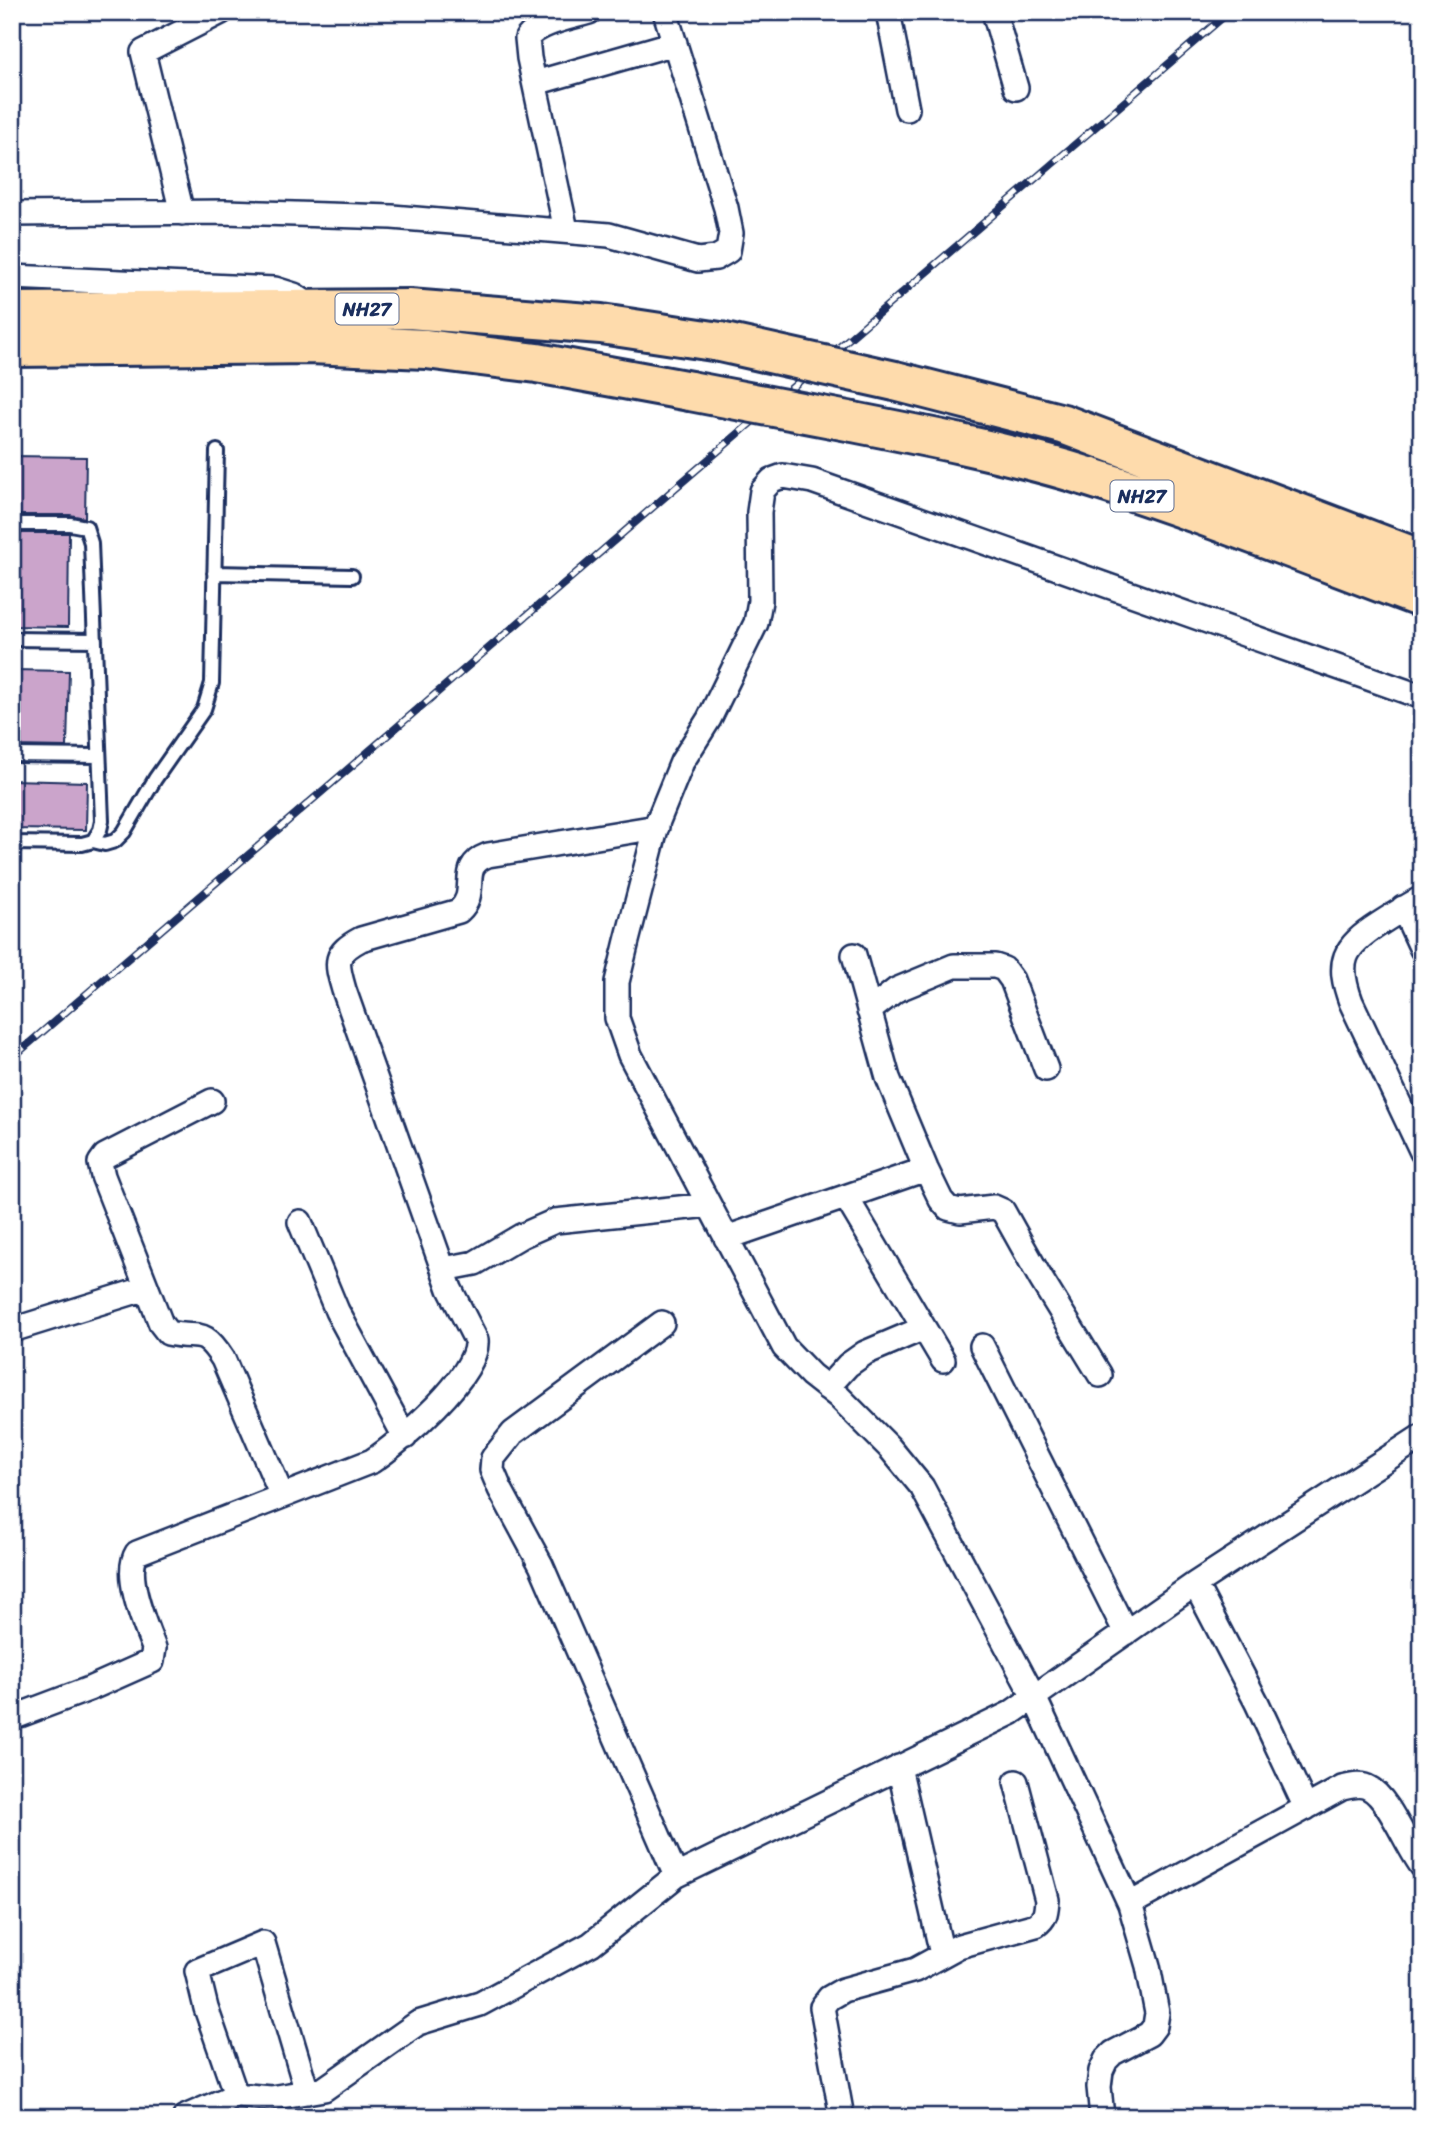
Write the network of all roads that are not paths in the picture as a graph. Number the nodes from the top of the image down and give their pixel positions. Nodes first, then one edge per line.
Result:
1 (221, 12) edge
2 (589, 12) edge
3 (666, 12) edge
4 (888, 12) edge
5 (994, 12) edge
6 (675, 43) junction
7 (535, 83) junction
8 (1016, 88) dead end
9 (907, 109) dead end
10 (182, 213) junction
11 (12, 214) edge
12 (566, 230) junction
13 (12, 277) edge
14 (314, 308) junction
15 (12, 312) edge
16 (12, 347) edge
17 (217, 451) dead end
18 (12, 524) edge
19 (1422, 560) edge
20 (214, 573) junction
21 (352, 576) dead end
22 (1422, 598) edge
23 (12, 639) edge
24 (95, 640) junction
25 (1422, 697) edge
26 (12, 755) edge
27 (99, 757) junction
28 (657, 827) junction
29 (93, 841) junction
30 (12, 843) edge
31 (1413, 903) edge
32 (1422, 950) edge
33 (854, 955) dead end
34 (869, 1011) junction
35 (1046, 1069) dead end
36 (212, 1101) dead end
37 (1422, 1152) edge
38 (926, 1169) junction
39 (846, 1197) junction
40 (709, 1205) junction
41 (300, 1222) dead end
42 (726, 1238) junction
43 (444, 1269) junction
44 (147, 1288) junction
45 (662, 1323) dead end
46 (924, 1328) junction
47 (12, 1330) edge
48 (982, 1346) dead end
49 (943, 1360) dead end
50 (1100, 1375) dead end
51 (827, 1388) junction
52 (1422, 1436) edge
53 (405, 1437) junction
54 (282, 1496) junction
55 (1195, 1584) junction
56 (1126, 1633) junction
57 (1034, 1697) junction
58 (12, 1718) edge
59 (899, 1767) junction
60 (1016, 1782) dead end
61 (1306, 1808) junction
62 (1422, 1866) edge
63 (676, 1876) junction
64 (1130, 1904) junction
65 (942, 1954) junction
66 (307, 2092) junction
67 (236, 2095) junction
68 (185, 2117) edge
69 (842, 2117) edge
70 (1102, 2117) edge

1 - 10 street
2 - 7 street
3 - 6 street
4 - 9 street
5 - 8 street
6 - 7 street
6 - 12 street
7 - 12 street
10 - 11 street
10 - 12 street
13 - 14 street
14 - 15 highway, NH27
14 - 19 highway, NH27, bridge
16 - 22 highway, NH27, bridge
17 - 20 lane
18 - 24 lane
20 - 21 lane
20 - 29 lane
23 - 24 lane
24 - 27 lane
25 - 28 street
26 - 27 lane
27 - 29 lane
28 - 40 street
28 - 43 street
29 - 30 lane
31 - 32 street
31 - 37 street
33 - 34 street
34 - 35 street
34 - 38 street
36 - 44 street
38 - 39 street
38 - 50 street
39 - 42 street
39 - 46 street
40 - 42 street
40 - 43 street
41 - 53 street
42 - 51 street
43 - 53 street
44 - 47 street
44 - 54 street
45 - 63 street
46 - 49 street
46 - 51 street
48 - 56 street
51 - 57 street
52 - 55 street
53 - 54 street
54 - 58 street
55 - 56 street
55 - 61 street
56 - 57 street
57 - 59 street
57 - 64 street
59 - 63 street
59 - 65 street
60 - 65 street
61 - 62 street
61 - 64 street
63 - 66 street
64 - 70 street
65 - 69 street
66 - 67 street
66 - 67 street
67 - 68 street

